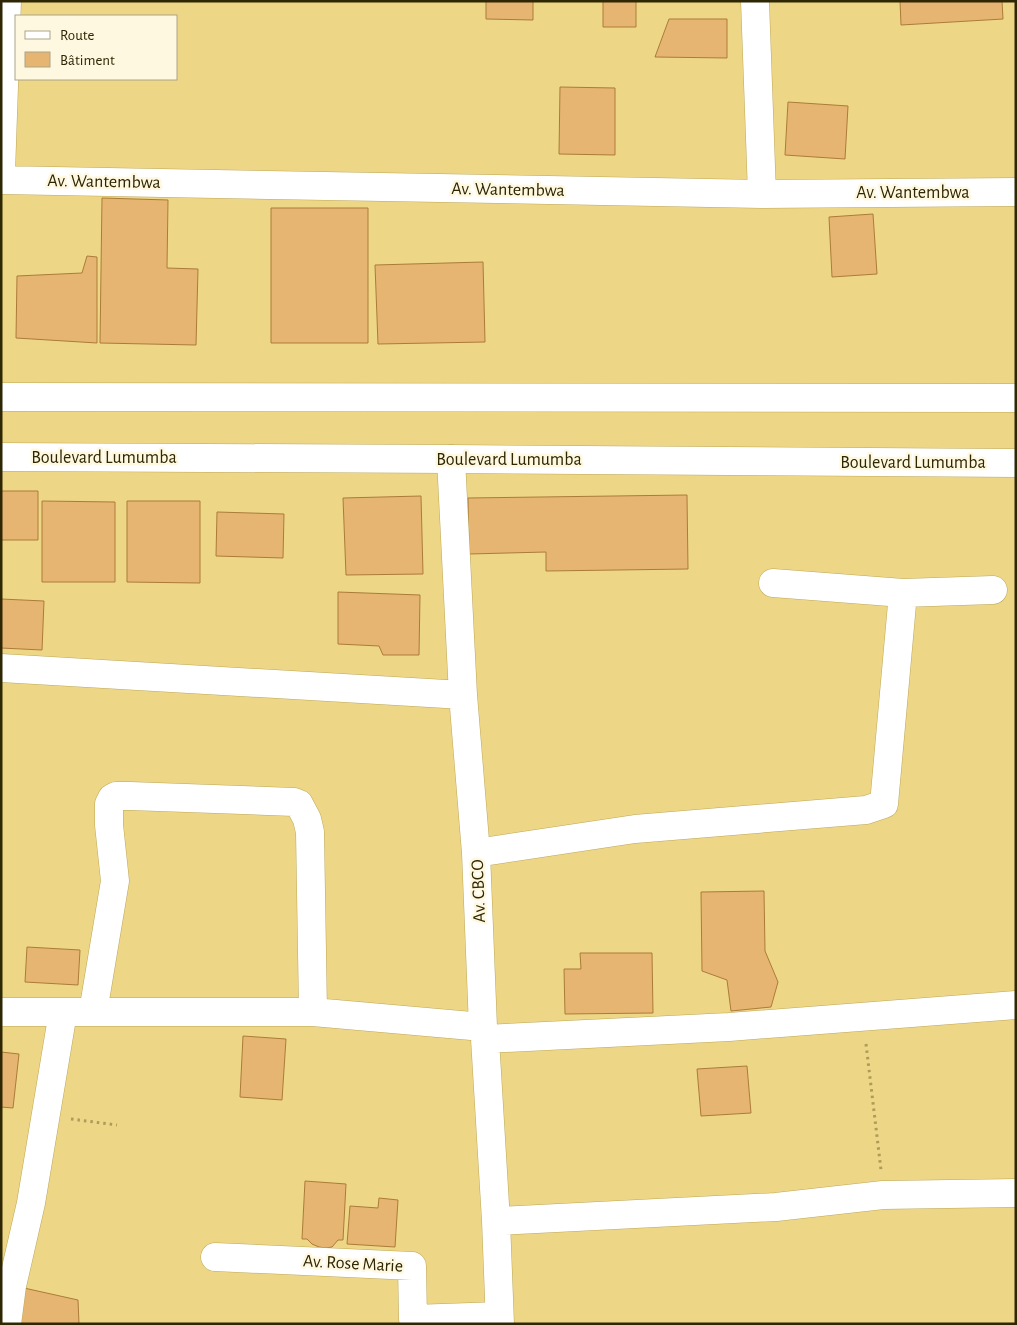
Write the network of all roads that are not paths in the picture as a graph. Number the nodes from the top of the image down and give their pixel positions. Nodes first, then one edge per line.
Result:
1 (7, 1) edge
2 (755, 1) edge
3 (1, 172) edge
4 (1, 180) edge
5 (1016, 192) edge
6 (762, 194) junction
7 (1, 397) edge
8 (1016, 398) edge
9 (1, 457) edge
10 (451, 458) junction
11 (1016, 463) edge
12 (773, 583) dead end
13 (993, 590) dead end
14 (903, 593) junction
15 (1, 668) edge
16 (463, 695) junction
17 (476, 853) junction
18 (1016, 1005) edge
19 (1, 1012) edge
20 (63, 1012) junction
21 (93, 1012) junction
22 (313, 1012) junction
23 (484, 1033) junction
24 (1016, 1193) edge
25 (496, 1221) junction
26 (215, 1256) dead end
27 (499, 1320) edge
28 (7, 1324) edge

1 - 3 main road
2 - 6 main road
4 - 6 main road, Av. Wantembwa
5 - 6 main road, Av. Wantembwa
7 - 8 main road
9 - 10 main road, Boulevard Lumumba
10 - 11 main road, Boulevard Lumumba
10 - 16 main road, Av. CBCO
12 - 14 main road
13 - 14 main road
14 - 17 main road
15 - 16 main road
16 - 17 main road, Av. CBCO
17 - 23 main road, Av. CBCO
18 - 23 main road
19 - 20 main road
20 - 21 main road
20 - 28 main road
21 - 22 main road
21 - 22 main road
22 - 23 main road
23 - 25 main road, Av. CBCO
24 - 25 main road
25 - 27 main road, Av. CBCO
26 - 27 main road, Av. Rose Marie

